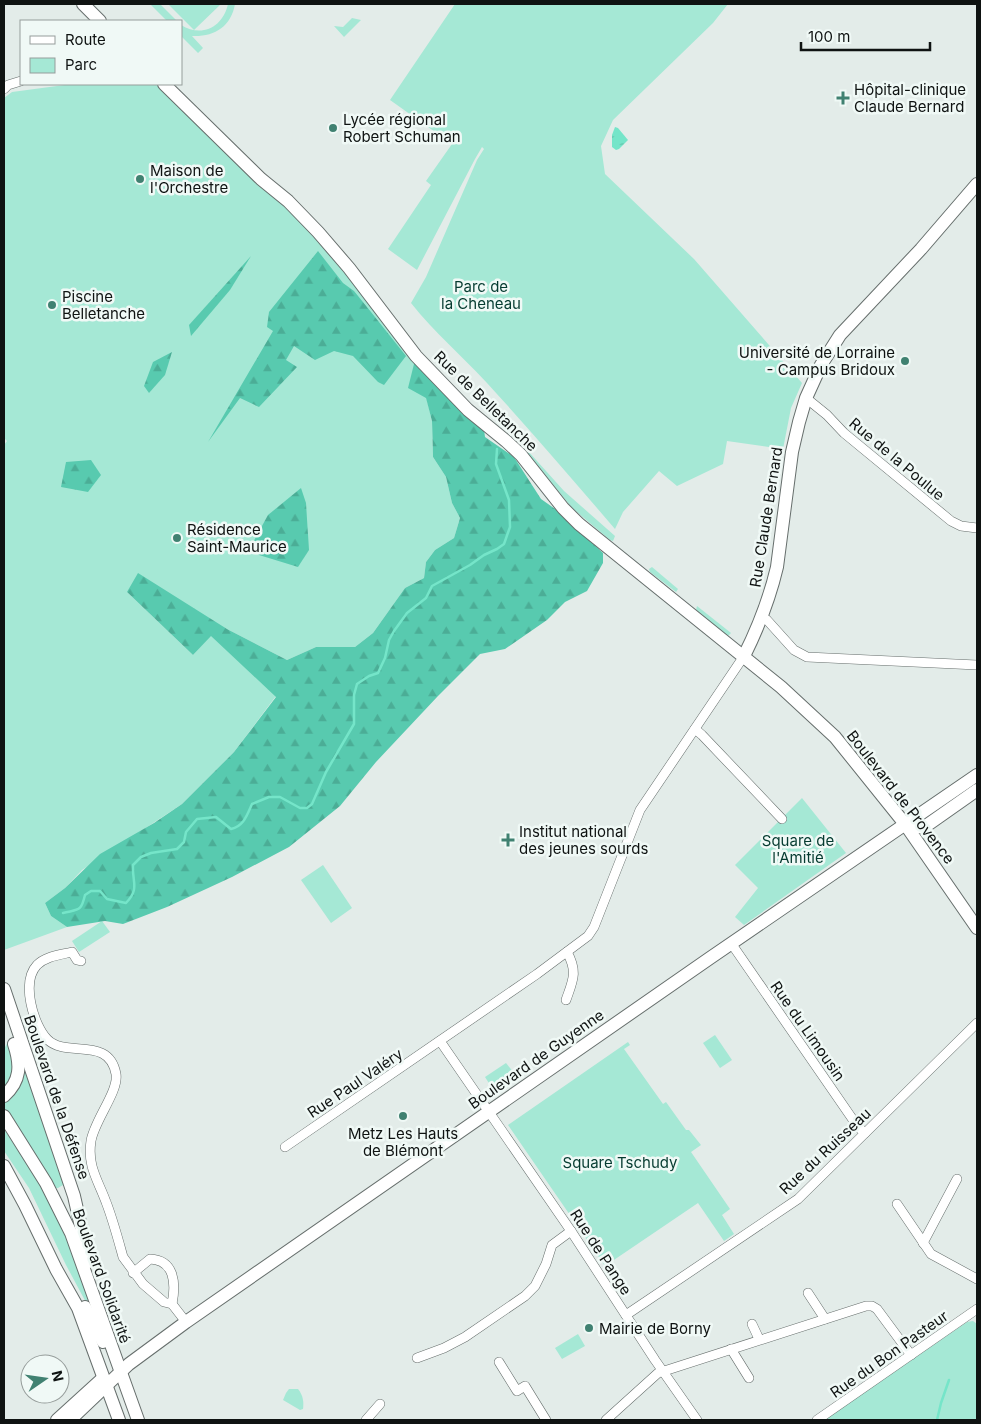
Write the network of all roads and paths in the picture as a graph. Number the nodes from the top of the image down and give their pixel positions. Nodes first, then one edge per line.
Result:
1 (83, 4) edge
2 (99, 20) edge
3 (20, 81) edge
4 (165, 85) edge
5 (4, 88) edge
6 (977, 184) edge
7 (806, 398) junction
8 (977, 528) edge
9 (762, 618) junction
10 (744, 656) junction
11 (977, 665) edge
12 (694, 729) junction
13 (977, 775) edge
14 (977, 790) edge
15 (782, 819) dead end
16 (905, 824) junction
17 (977, 928) edge
18 (731, 943) junction
19 (567, 952) junction
20 (81, 961) dead end
21 (4, 989) edge
22 (566, 1000) dead end
23 (4, 1006) edge
24 (977, 1022) edge
25 (440, 1041) junction
26 (4, 1096) edge
27 (488, 1112) junction
28 (4, 1116) edge
29 (865, 1133) junction
30 (285, 1147) dead end
31 (4, 1160) edge
32 (4, 1166) edge
33 (956, 1179) dead end
34 (897, 1204) dead end
35 (571, 1231) junction
36 (923, 1243) junction
37 (133, 1273) junction
38 (977, 1279) edge
39 (808, 1293) dead end
40 (96, 1304) junction
41 (172, 1304) junction
42 (976, 1312) edge
43 (626, 1315) junction
44 (826, 1318) junction
45 (186, 1322) junction
46 (752, 1324) dead end
47 (759, 1339) junction
48 (730, 1349) junction
49 (911, 1355) junction
50 (417, 1358) dead end
51 (499, 1362) dead end
52 (662, 1371) junction
53 (112, 1375) junction
54 (750, 1378) dead end
55 (380, 1404) dead end
56 (688, 1408) junction
57 (57, 1420) edge
58 (70, 1420) edge
59 (119, 1420) edge
60 (128, 1420) edge
61 (138, 1420) edge
62 (366, 1420) edge
63 (546, 1420) edge
64 (606, 1420) edge
65 (692, 1420) edge
66 (697, 1420) edge
67 (817, 1420) edge

1 - 2 street
3 - 5 street
4 - 10 street, Rue de Belletanche
6 - 7 street, Rue Claude Bernard
7 - 8 street, Rue de la Poulue
7 - 9 street, Rue Claude Bernard
9 - 10 street, Rue Claude Bernard
9 - 11 street
10 - 12 street, Rue Claude Bernard
10 - 16 street, Boulevard de Provence
12 - 15 street
12 - 19 street, Rue Claude Bernard
13 - 16 street, Boulevard de Guyenne
14 - 16 street
16 - 17 street, Boulevard de Provence
16 - 18 street, Boulevard de Guyenne
18 - 27 street, Boulevard de Guyenne
18 - 29 street, Rue du Limousin
19 - 22 street
19 - 25 street, Rue Claude Bernard
20 - 37 street
21 - 40 street, Boulevard de la Défense
23 - 26 street
24 - 29 street, Rue du Ruisseau
25 - 27 street
25 - 30 street, Rue Paul Valéry
27 - 35 street, Rue de Pange
27 - 45 street, Boulevard de Guyenne
28 - 40 street, Boulevard Solidarité
29 - 43 street, Rue du Ruisseau
31 - 53 street, Boulevard Solidarité
32 - 53 street, Boulevard Solidarité
33 - 36 street
34 - 36 street
35 - 43 street, Rue de Pange
35 - 50 street
36 - 38 street
37 - 41 street
37 - 41 street
39 - 44 street
40 - 53 street, Boulevard Solidarité
41 - 45 street
42 - 49 street, Rue du Bon Pasteur
43 - 52 street, Rue de Pange
44 - 47 street
44 - 49 street
45 - 53 street, Boulevard de Guyenne
46 - 47 street
47 - 48 street
48 - 52 street
48 - 54 street
49 - 67 street, Rue du Bon Pasteur
51 - 63 street
52 - 56 street, Rue de Pange
52 - 64 street
53 - 57 street
53 - 58 street
53 - 59 street, Boulevard Solidarité
53 - 60 street, Boulevard Solidarité
53 - 61 street, Boulevard Solidarité
55 - 62 street
56 - 65 street, Rue de Pange
56 - 66 street, Rue de Pange

